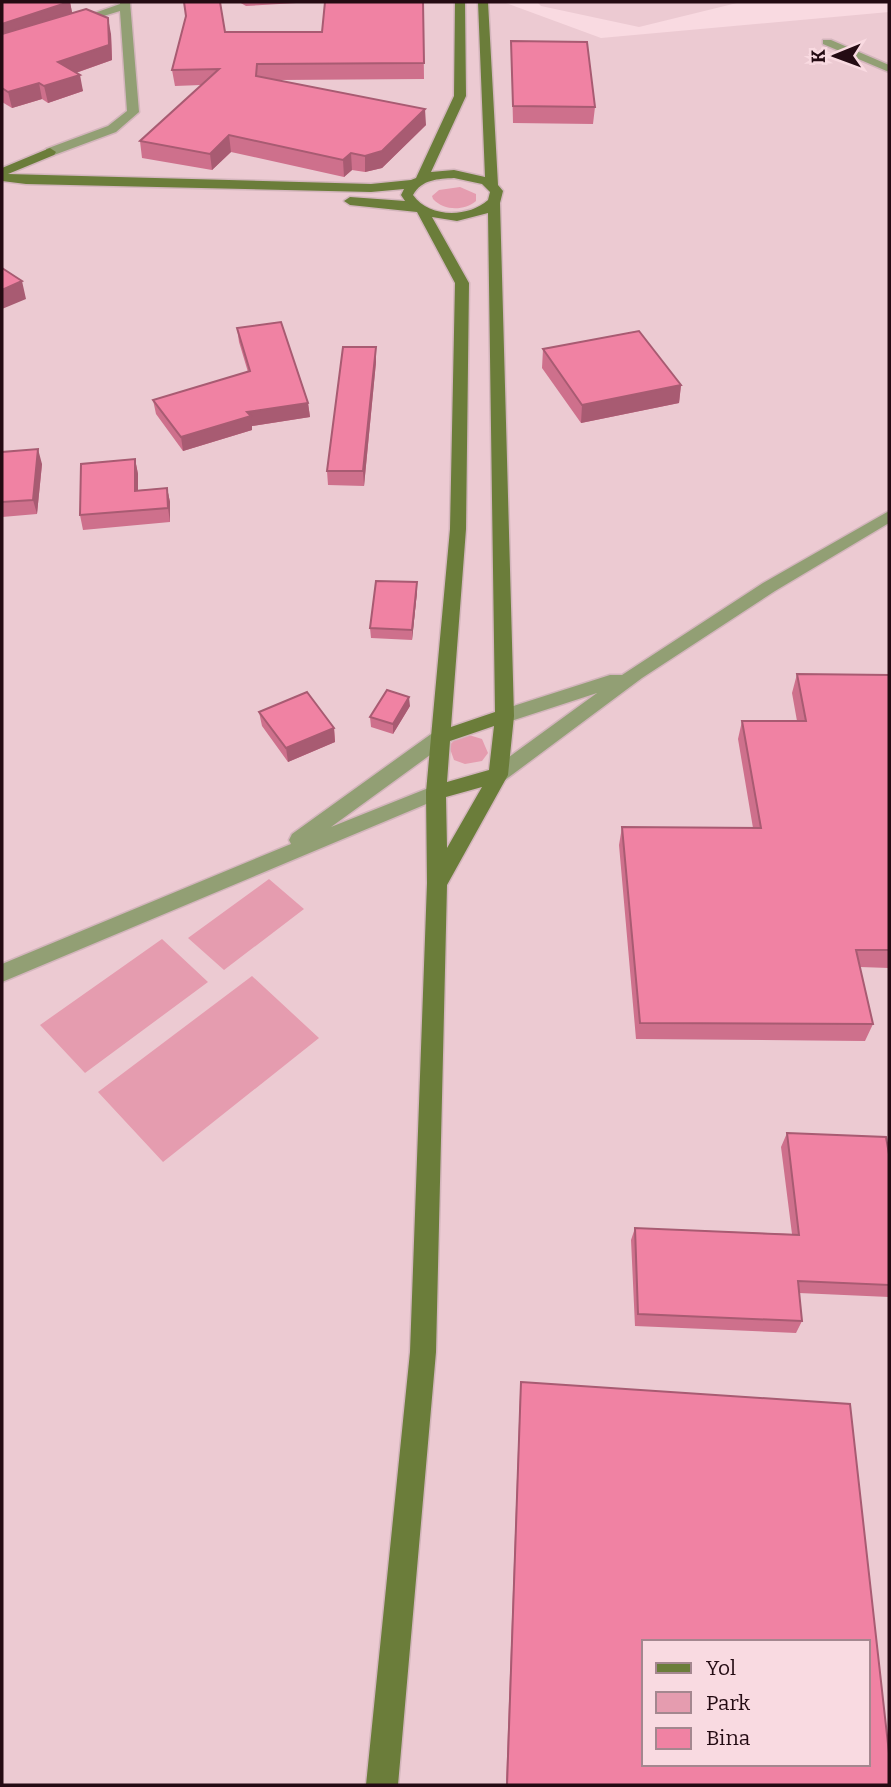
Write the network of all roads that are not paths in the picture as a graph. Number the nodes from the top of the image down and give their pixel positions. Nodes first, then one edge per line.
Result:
1 (460, 2) edge
2 (483, 2) edge
3 (125, 4) edge
4 (64, 26) edge
5 (827, 42) dead end
6 (889, 69) edge
7 (50, 152) junction
8 (2, 164) edge
9 (2, 174) edge
10 (417, 182) junction
11 (492, 186) junction
12 (2, 188) edge
13 (494, 204) junction
14 (418, 209) junction
15 (889, 516) edge
16 (636, 674) junction
17 (505, 716) junction
18 (441, 737) junction
19 (498, 775) junction
20 (436, 792) junction
21 (272, 860) junction
22 (438, 883) junction
23 (2, 973) edge
24 (382, 1785) edge

1 - 10 street
2 - 11 street
3 - 4 street
3 - 7 street
5 - 6 street
7 - 8 street
7 - 9 street
9 - 10 street
10 - 11 street
10 - 14 street
11 - 13 street
12 - 14 street
13 - 14 street
13 - 17 street
14 - 18 street
15 - 16 street
16 - 17 street
16 - 19 street
17 - 18 street
17 - 19 street
18 - 20 street
18 - 21 street
19 - 20 street
19 - 22 street
20 - 21 street
20 - 22 street
21 - 23 street
22 - 24 street

